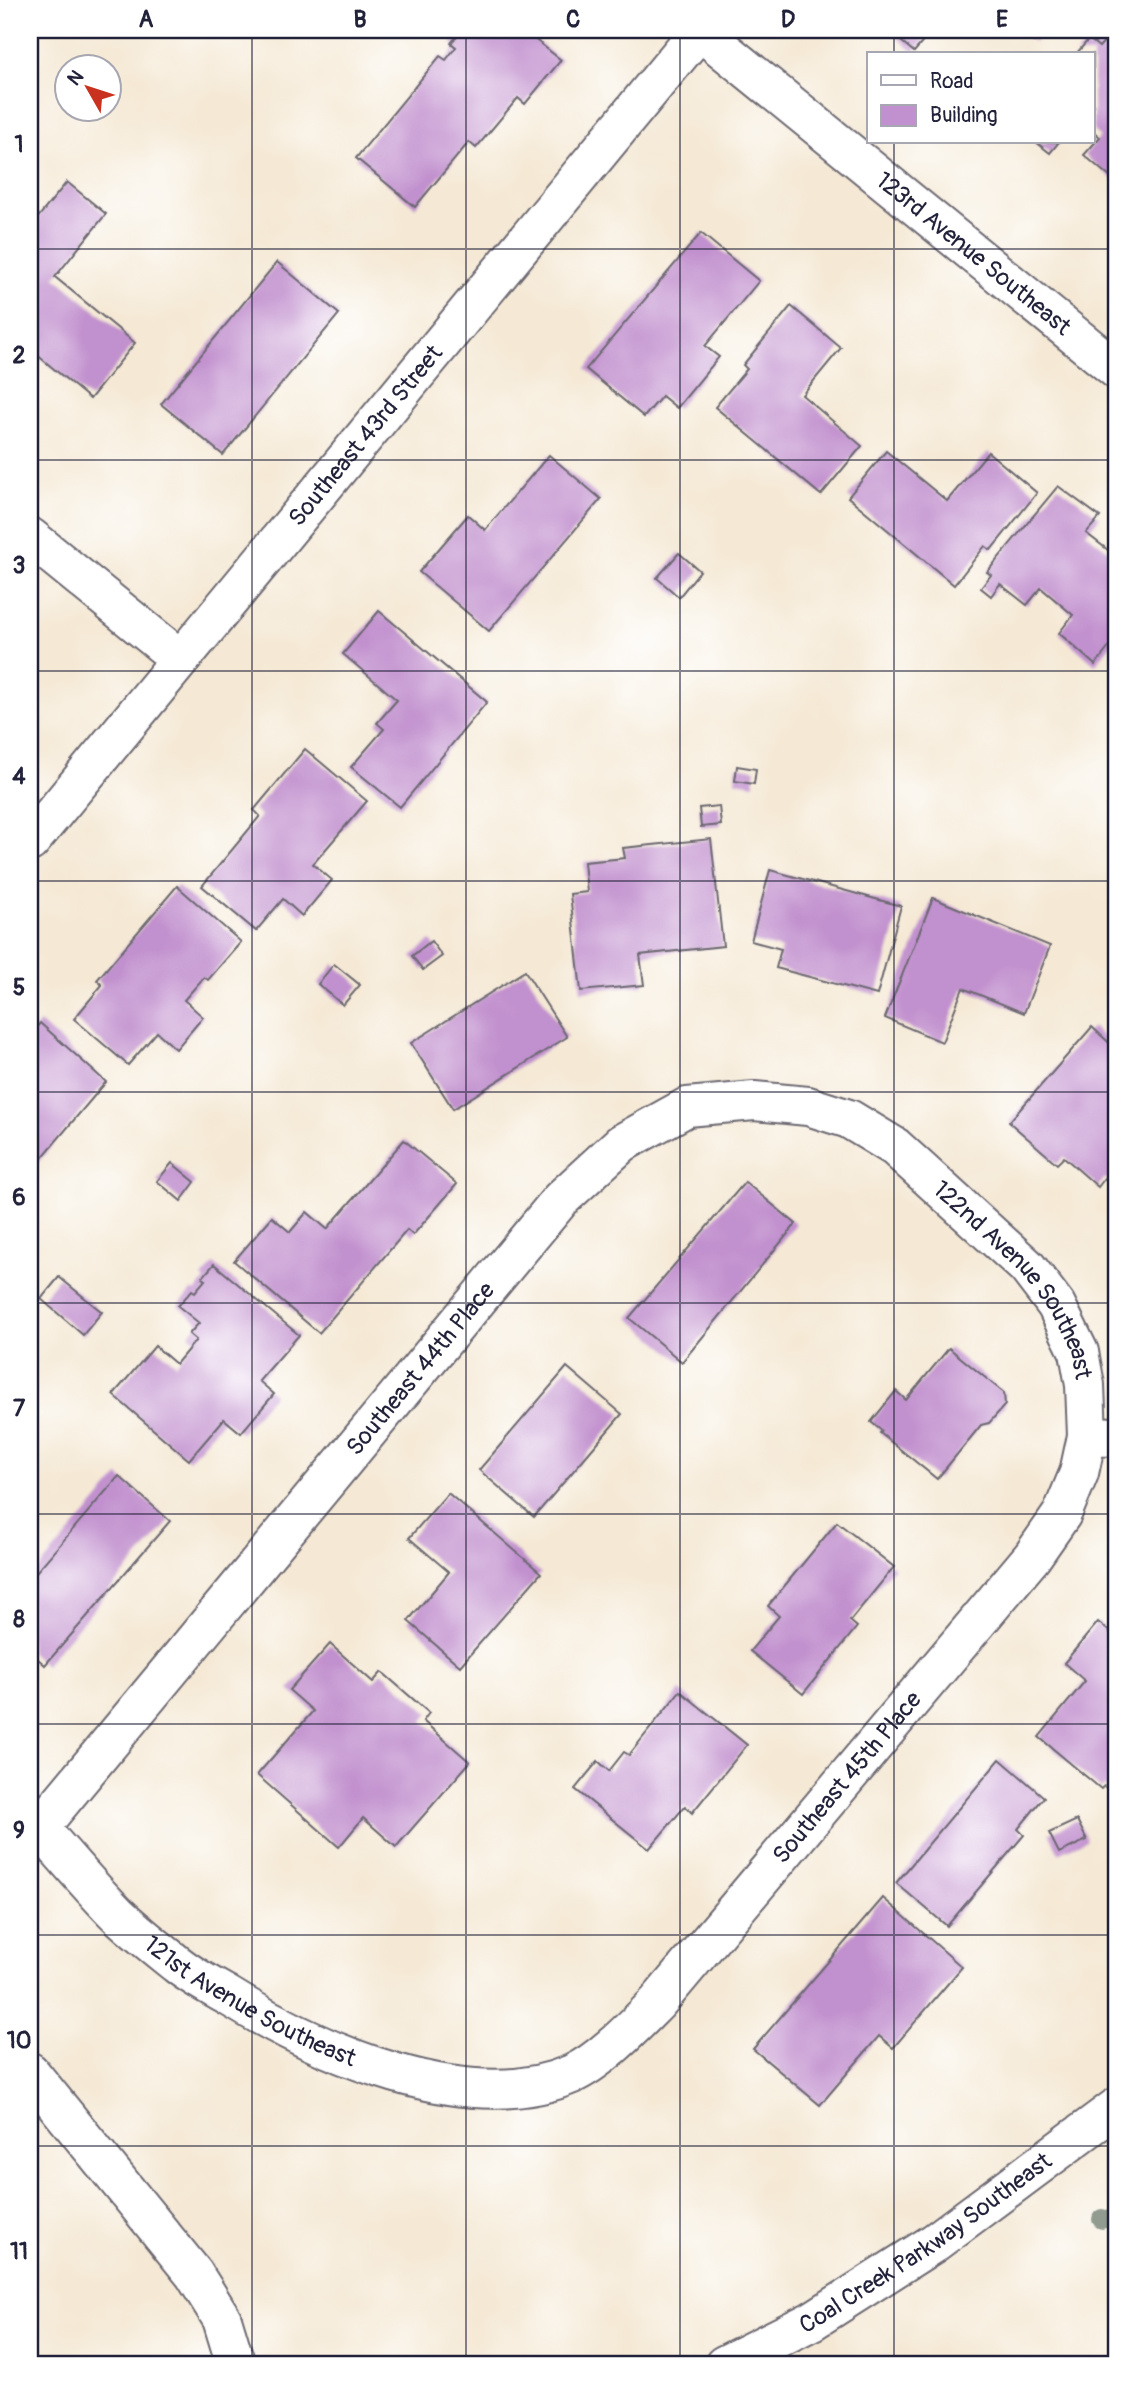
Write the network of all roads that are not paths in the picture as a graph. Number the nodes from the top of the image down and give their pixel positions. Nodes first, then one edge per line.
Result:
1 (699, 30) edge
2 (1117, 370) edge
3 (30, 537) edge
4 (180, 659) junction
5 (30, 842) edge
6 (895, 1147) joint
7 (1102, 1437) edge
8 (34, 1820) edge
9 (30, 2072) edge
10 (526, 2088) joint
11 (1117, 2107) edge
12 (236, 2365) edge
13 (724, 2365) edge

1 - 2 main road, 123rd Avenue Southeast
1 - 4 main road, Southeast 43rd Street
3 - 4 main road
4 - 5 main road, Southeast 43rd Street
6 - 7 main road, 122nd Avenue Southeast
6 - 8 main road, Southeast 44th Place
7 - 10 main road, Southeast 45th Place
8 - 10 main road, 121st Avenue Southeast
9 - 12 main road
11 - 13 main road, Coal Creek Parkway Southeast

